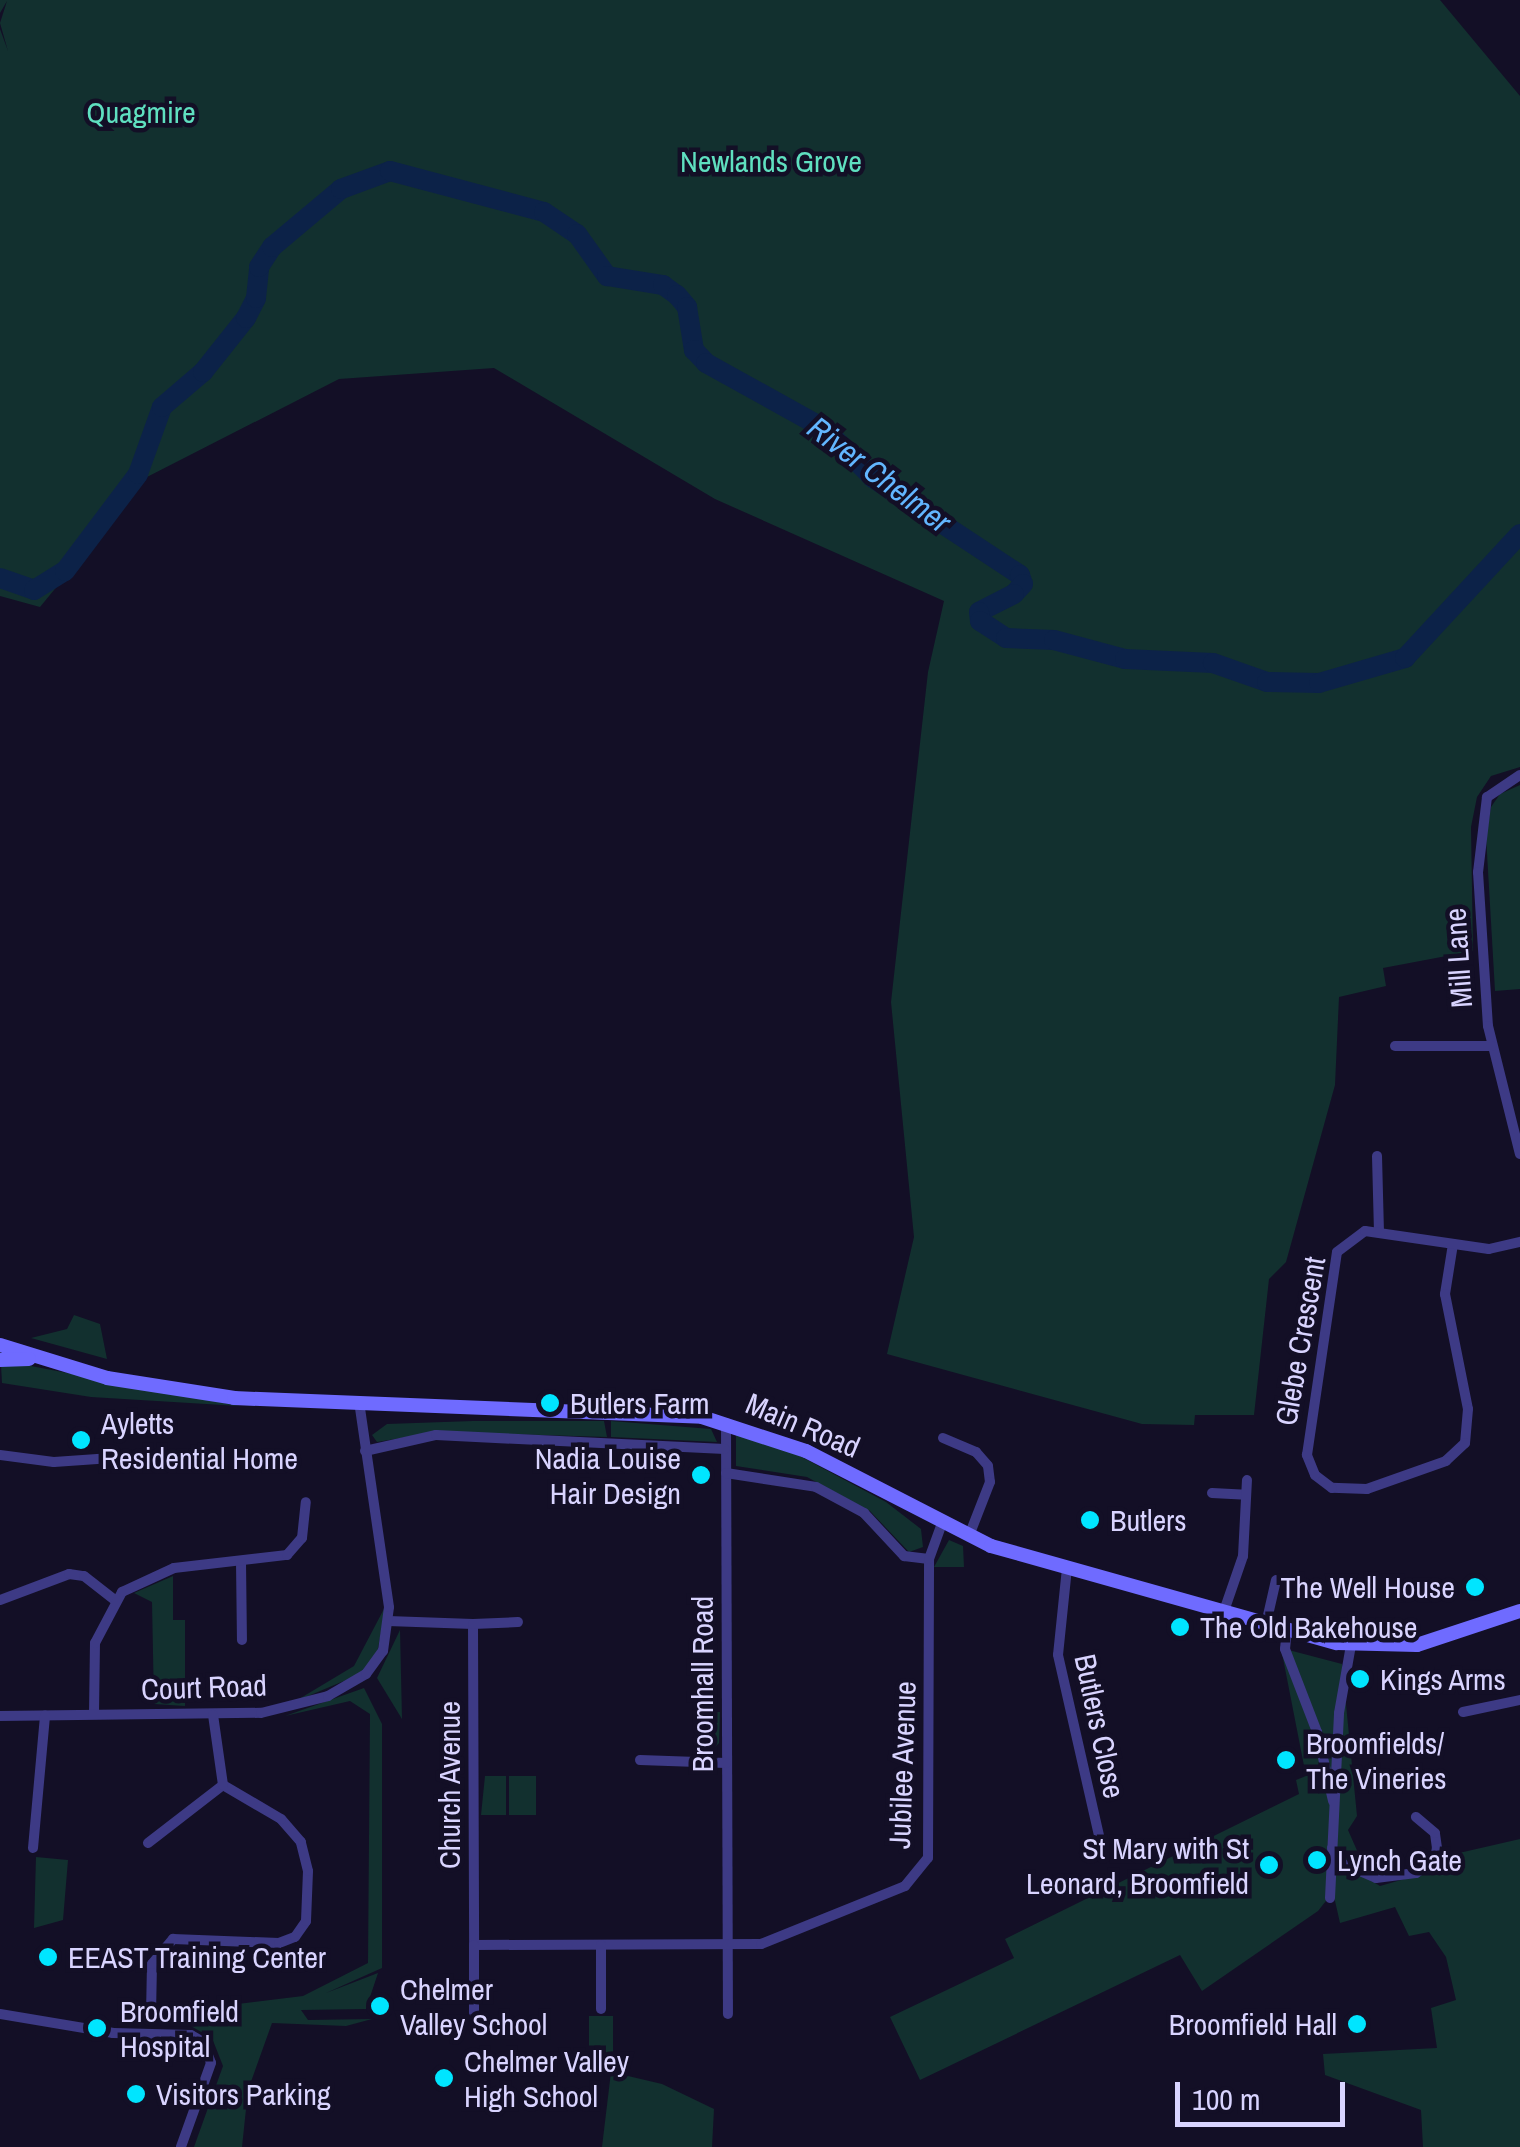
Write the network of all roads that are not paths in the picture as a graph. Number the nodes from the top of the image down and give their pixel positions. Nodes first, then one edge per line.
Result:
1 (1520, 775) edge
2 (1394, 1046) dead end
3 (1492, 1046) junction
4 (1520, 1154) edge
5 (1377, 1156) dead end
6 (1380, 1230) junction
7 (1520, 1242) edge
8 (1453, 1244) junction
9 (0, 1345) edge
10 (35, 1359) junction
11 (0, 1360) edge
12 (360, 1406) junction
13 (726, 1422) junction
14 (944, 1438) dead end
15 (726, 1449) junction
16 (365, 1451) junction
17 (0, 1455) edge
18 (155, 1455) dead end
19 (726, 1473) junction
20 (1248, 1480) dead end
21 (1212, 1493) dead end
22 (1246, 1494) junction
23 (306, 1502) dead end
24 (942, 1524) junction
25 (968, 1536) junction
26 (929, 1559) junction
27 (242, 1562) junction
28 (1067, 1568) junction
29 (1276, 1580) dead end
30 (0, 1600) edge
31 (115, 1600) junction
32 (1520, 1610) edge
33 (1224, 1611) junction
34 (388, 1621) junction
35 (518, 1622) dead end
36 (473, 1624) junction
37 (1266, 1624) junction
38 (1287, 1630) junction
39 (242, 1640) dead end
40 (1351, 1645) junction
41 (1340, 1699) junction
42 (1520, 1700) edge
43 (1463, 1712) dead end
44 (94, 1714) junction
45 (213, 1715) junction
46 (0, 1716) edge
47 (45, 1716) junction
48 (1317, 1732) junction
49 (640, 1760) dead end
50 (726, 1762) junction
51 (223, 1785) junction
52 (1334, 1803) junction
53 (1416, 1817) dead end
54 (1098, 1835) dead end
55 (148, 1843) dead end
56 (1331, 1847) junction
57 (33, 1848) dead end
58 (1330, 1898) dead end
59 (474, 1945) junction
60 (601, 1945) junction
61 (728, 1946) junction
62 (601, 2010) dead end
63 (474, 2013) dead end
64 (0, 2014) edge
65 (728, 2014) dead end
66 (151, 2015) dead end
67 (182, 2147) edge

1 - 3 street, Mill Lane
2 - 3 street
3 - 4 street, Mill Lane
5 - 6 street
6 - 8 street
6 - 8 street, Glebe Crescent
7 - 8 street
9 - 10 main road, Main Road
10 - 11 main road, Main Road
10 - 12 main road, Main Road
12 - 13 main road, Main Road
12 - 16 street, Court Road
13 - 15 street, Broomhall Road
13 - 24 main road, Main Road
14 - 25 street
15 - 16 street, Main Road
15 - 19 street, Broomhall Road
16 - 34 street, Court Road
17 - 18 street
19 - 26 street, Main Road
19 - 50 street, Broomhall Road
20 - 22 street
21 - 22 street
22 - 33 street
23 - 27 street
24 - 25 main road, Main Road
24 - 26 street, Jubilee Avenue
25 - 28 main road, Main Road
26 - 61 street, Jubilee Avenue
27 - 31 street
27 - 39 street
28 - 33 main road, Main Road
28 - 54 street, Butlers Close
29 - 37 street
30 - 31 street
31 - 44 street
32 - 40 main road, Main Road
33 - 37 main road, Main Road
34 - 36 street
34 - 45 street, Court Road
35 - 36 street
36 - 59 street, Church Avenue
37 - 38 main road, Main Road
38 - 40 main road, Main Road
38 - 48 street
40 - 41 street
41 - 48 street
41 - 52 street
42 - 43 street
44 - 45 street, Court Road
44 - 47 street, Court Road
45 - 51 street
46 - 47 street, Court Road
47 - 57 street
48 - 52 street
49 - 50 street
50 - 61 street, Broomhall Road
51 - 55 street
51 - 66 street
52 - 56 street
53 - 56 street
56 - 58 street
59 - 60 street
59 - 63 street, Church Avenue
60 - 61 street
60 - 62 street
61 - 65 street
64 - 67 street

